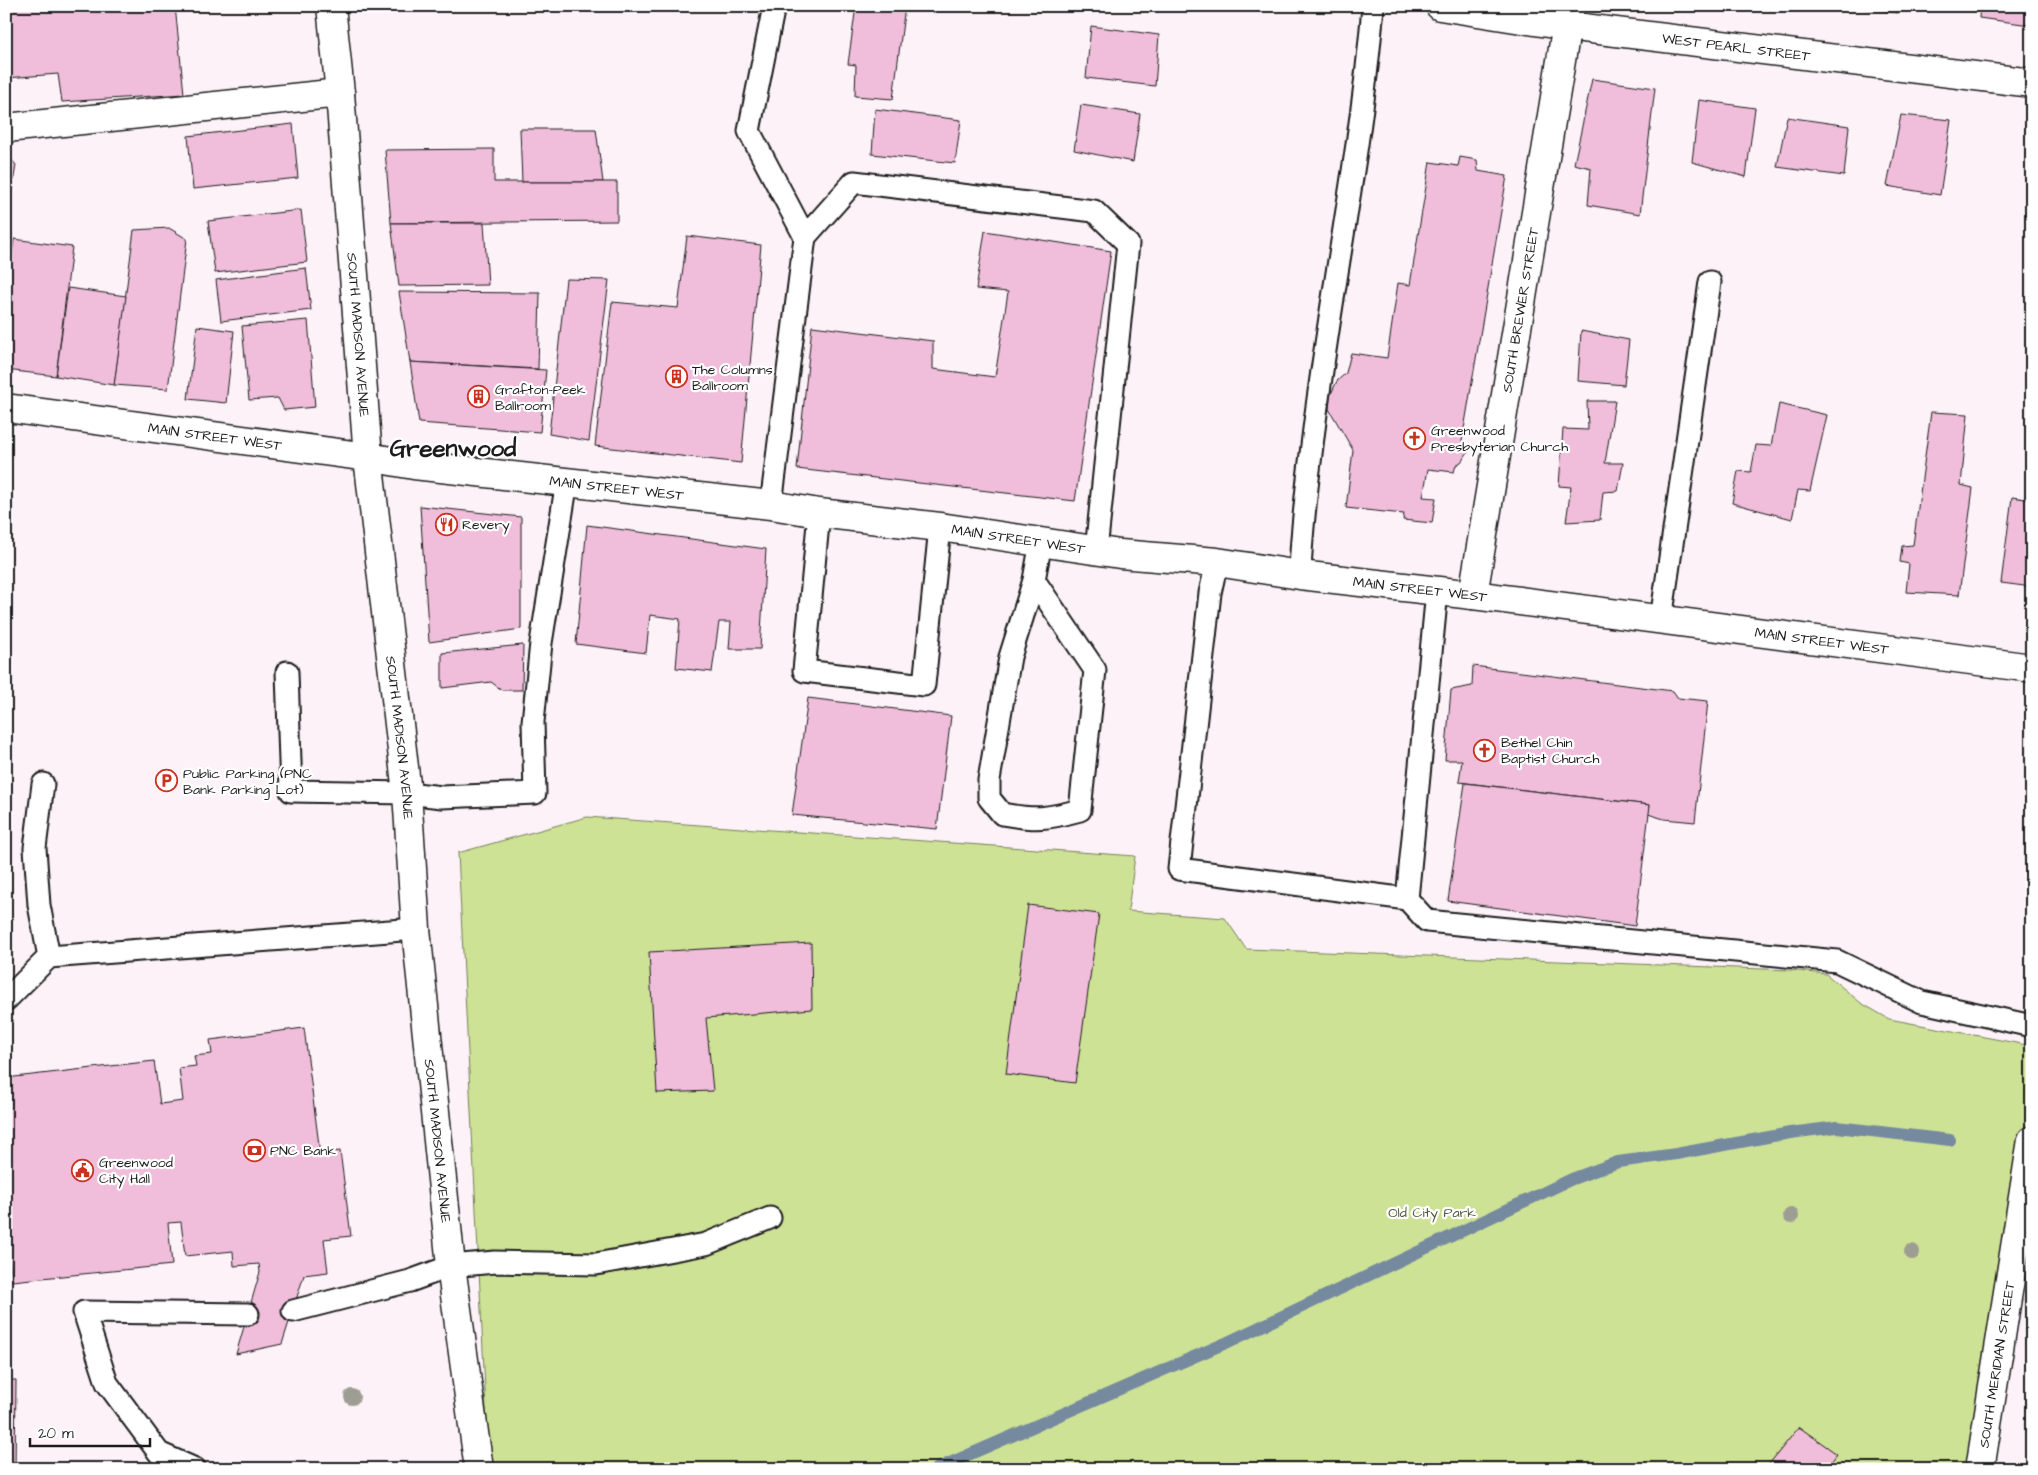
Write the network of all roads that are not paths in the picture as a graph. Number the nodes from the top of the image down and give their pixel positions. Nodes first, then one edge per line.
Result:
1 (331, 6) edge
2 (774, 6) edge
3 (1373, 6) edge
4 (1440, 6) edge
5 (1569, 16) edge
6 (2032, 83) edge
7 (340, 93) junction
8 (6, 128) edge
9 (805, 237) junction
10 (1710, 282) dead end
11 (6, 408) edge
12 (368, 458) junction
13 (567, 482) junction
14 (771, 505) junction
15 (819, 513) junction
16 (940, 527) junction
17 (1041, 542) junction
18 (1096, 550) junction
19 (1216, 562) junction
20 (1300, 575) junction
21 (1034, 580) junction
22 (1437, 591) junction
23 (1473, 595) junction
24 (1661, 620) junction
25 (2032, 668) edge
26 (287, 672) dead end
27 (43, 784) dead end
28 (407, 793) junction
29 (1407, 898) junction
30 (416, 929) junction
31 (49, 957) junction
32 (6, 1000) edge
33 (2032, 1026) edge
34 (2032, 1140) edge
35 (770, 1218) dead end
36 (451, 1266) junction
37 (293, 1311) dead end
38 (248, 1314) dead end
39 (195, 1469) edge
40 (479, 1469) edge
41 (1980, 1469) edge

1 - 7 main road, SOUTH MADISON AVENUE
2 - 9 lane
3 - 20 lane
4 - 5 main road, WEST PEARL STREET
5 - 6 main road, WEST PEARL STREET
5 - 23 main road, SOUTH BREWER STREET
7 - 8 main road
7 - 12 main road, SOUTH MADISON AVENUE
9 - 14 lane
9 - 18 lane
10 - 24 lane
11 - 12 main road, MAIN STREET WEST
12 - 13 main road, MAIN STREET WEST
12 - 28 main road, SOUTH MADISON AVENUE
13 - 14 main road, MAIN STREET WEST
13 - 28 lane
14 - 15 main road, MAIN STREET WEST
15 - 16 main road, MAIN STREET WEST
15 - 16 lane
16 - 17 main road, MAIN STREET WEST
17 - 18 main road, MAIN STREET WEST
17 - 21 lane
18 - 19 main road, MAIN STREET WEST
19 - 20 main road, MAIN STREET WEST
19 - 29 lane
20 - 22 main road, MAIN STREET WEST
21 - 21 lane
22 - 23 main road, MAIN STREET WEST
22 - 29 lane
23 - 24 main road, MAIN STREET WEST
24 - 25 main road, MAIN STREET WEST
26 - 28 lane
27 - 31 lane
28 - 30 main road, SOUTH MADISON AVENUE
29 - 33 lane
30 - 31 lane
30 - 36 main road, SOUTH MADISON AVENUE
31 - 32 lane
34 - 41 main road, SOUTH MERIDIAN STREET
35 - 36 lane
36 - 37 lane
36 - 40 main road, SOUTH MADISON AVENUE
38 - 39 lane

